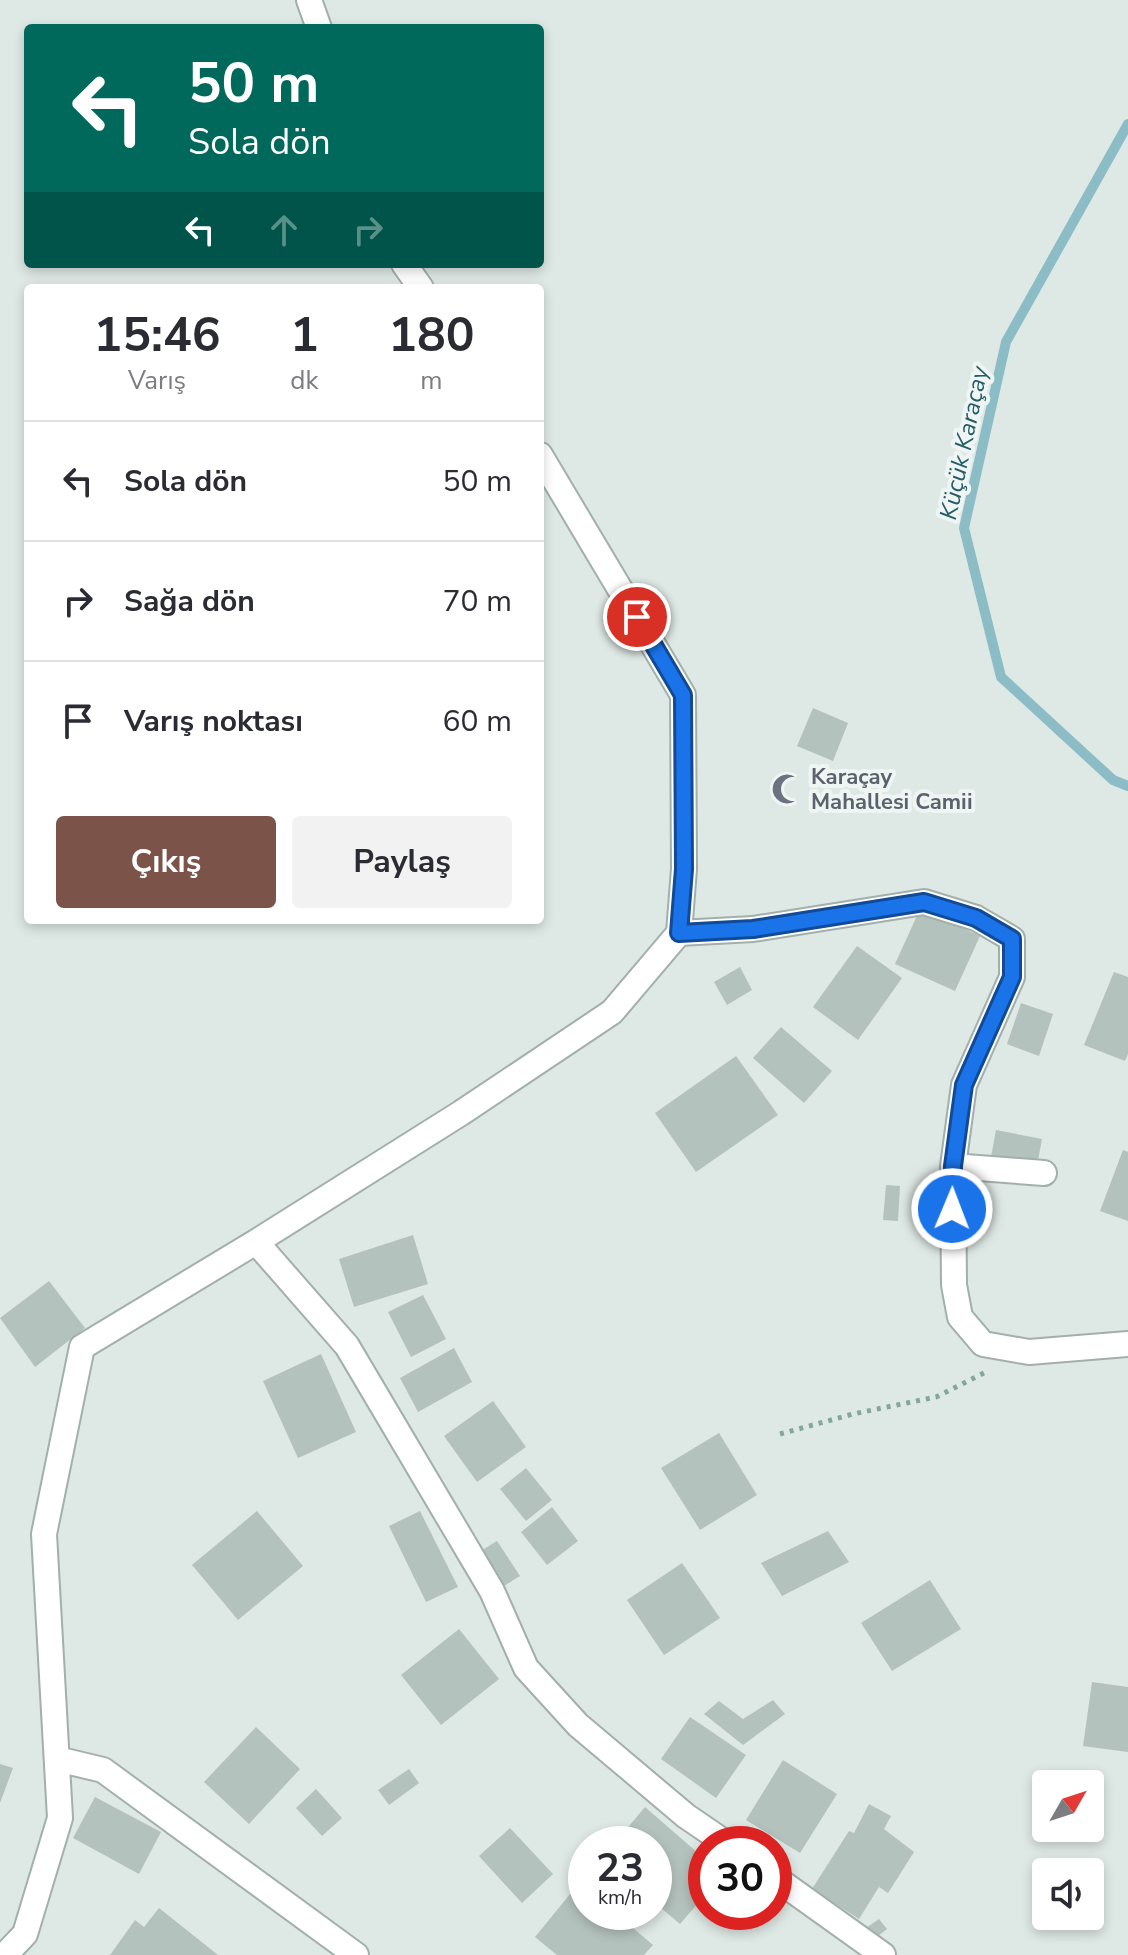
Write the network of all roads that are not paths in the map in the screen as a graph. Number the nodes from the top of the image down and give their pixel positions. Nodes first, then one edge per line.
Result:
1 (309, 0) edge
2 (318, 24) edge
3 (544, 462) edge
4 (679, 933) junction
5 (953, 1166) junction
6 (1044, 1173) dead end
7 (256, 1242) junction
8 (1128, 1344) edge
9 (57, 1759) junction
10 (701, 1826) edge
11 (792, 1890) edge
12 (5, 1955) edge
13 (356, 1955) edge
14 (883, 1955) edge

1 - 2 street
3 - 4 street
4 - 5 street
4 - 7 street
5 - 6 street
5 - 8 street
7 - 9 street
7 - 10 street
9 - 12 street
9 - 13 street
11 - 14 street

